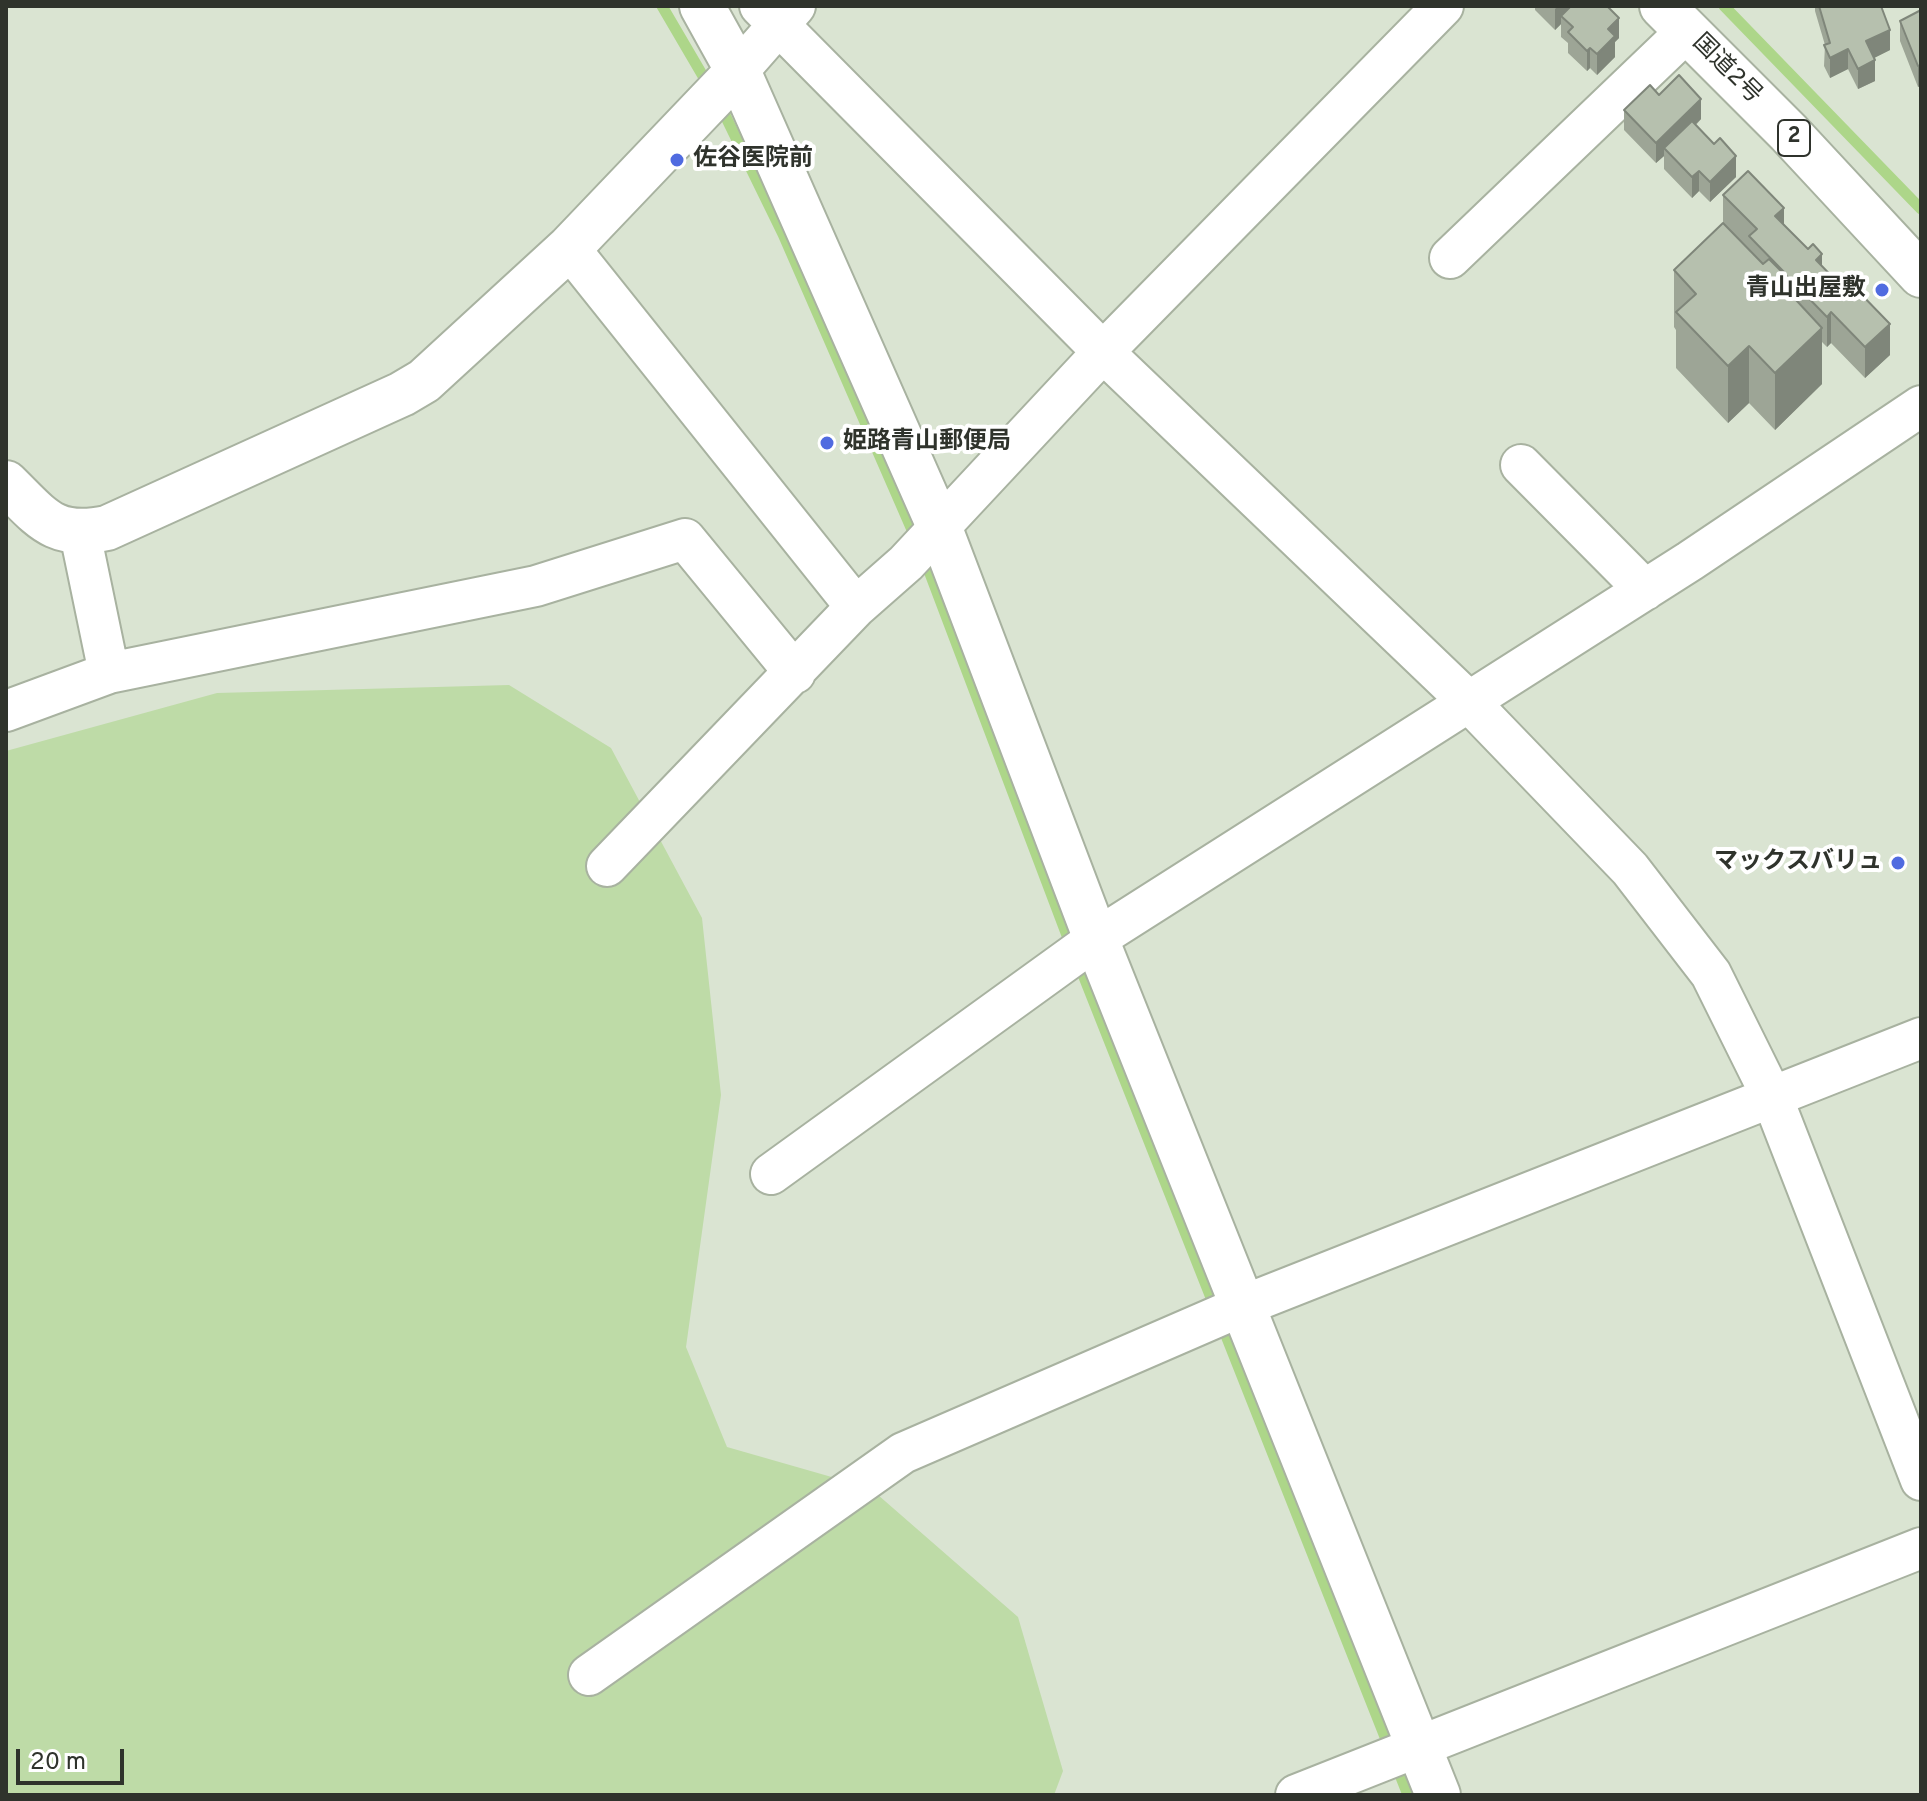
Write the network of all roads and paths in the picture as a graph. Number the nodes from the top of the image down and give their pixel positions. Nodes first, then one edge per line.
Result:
1 (702, 6) edge
2 (1443, 6) edge
3 (778, 12) edge
4 (1674, 18) edge
5 (738, 71) junction
6 (569, 248) junction
7 (1450, 258) dead end
8 (1921, 275) edge
9 (1103, 352) junction
10 (1921, 406) edge
11 (1521, 465) dead end
12 (6, 483) edge
13 (939, 526) junction
14 (80, 533) junction
15 (1645, 590) junction
16 (856, 607) junction
17 (109, 673) junction
18 (795, 673) junction
19 (1470, 703) junction
20 (6, 711) edge
21 (607, 866) dead end
22 (1096, 939) junction
23 (1921, 1038) edge
24 (1772, 1097) junction
25 (771, 1174) dead end
26 (1224, 1314) junction
27 (1921, 1480) edge
28 (1921, 1548) edge
29 (589, 1675) dead end
30 (1418, 1746) junction
31 (1296, 1795) edge
32 (1438, 1795) edge

1 - 5 main road
2 - 9 street
3 - 5 street
3 - 9 street
4 - 7 street
4 - 8 main road, 国道2号 / 2
5 - 6 main road
5 - 13 main road
6 - 14 main road
6 - 16 street
9 - 13 street
9 - 19 street
10 - 15 street
11 - 15 street
12 - 14 main road
13 - 16 street
13 - 22 main road
14 - 17 street
15 - 19 street
16 - 18 street
17 - 18 street
17 - 20 street
18 - 21 street
19 - 22 street
19 - 24 street
22 - 25 street
22 - 26 main road
23 - 24 street
24 - 26 street
24 - 27 street
26 - 29 street
26 - 30 main road
28 - 30 street
30 - 31 street
30 - 32 main road

